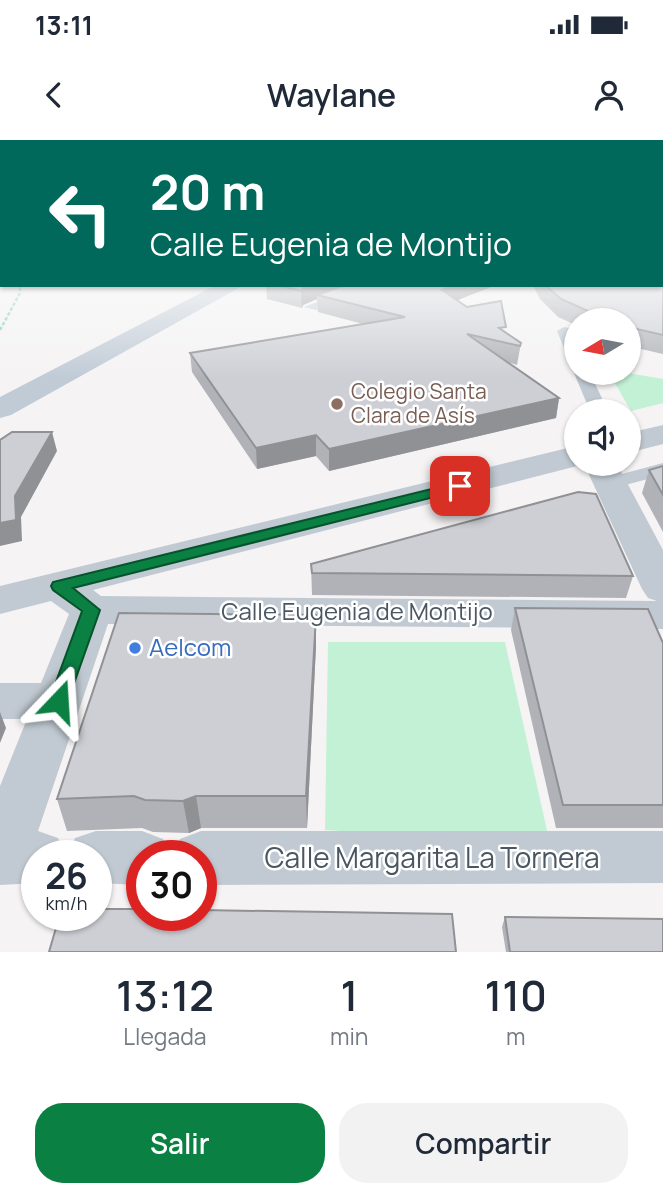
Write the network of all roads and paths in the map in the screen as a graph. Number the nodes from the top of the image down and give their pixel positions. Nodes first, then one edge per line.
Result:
1 (15, 302) edge
2 (201, 302) edge
3 (326, 302) edge
4 (311, 307) edge
5 (0, 330) edge
6 (0, 408) edge
7 (663, 434) edge
8 (641, 440) edge
9 (564, 459) edge
10 (663, 469) edge
11 (641, 471) edge
12 (606, 476) edge
13 (663, 589) edge
14 (75, 598) junction
15 (0, 600) edge
16 (663, 615) edge
17 (0, 701) edge
18 (59, 701) junction
19 (0, 857) edge
20 (21, 857) edge
21 (663, 857) edge
22 (217, 858) edge

1 - 5 path
2 - 6 main road
3 - 4 lane
7 - 8 street
9 - 14 street
10 - 11 lane
12 - 13 street
14 - 15 street
14 - 16 street, Calle Eugenia de Montijo
14 - 18 street
17 - 18 street
18 - 19 street
19 - 20 street
21 - 22 street, Calle Margarita La Tornera

